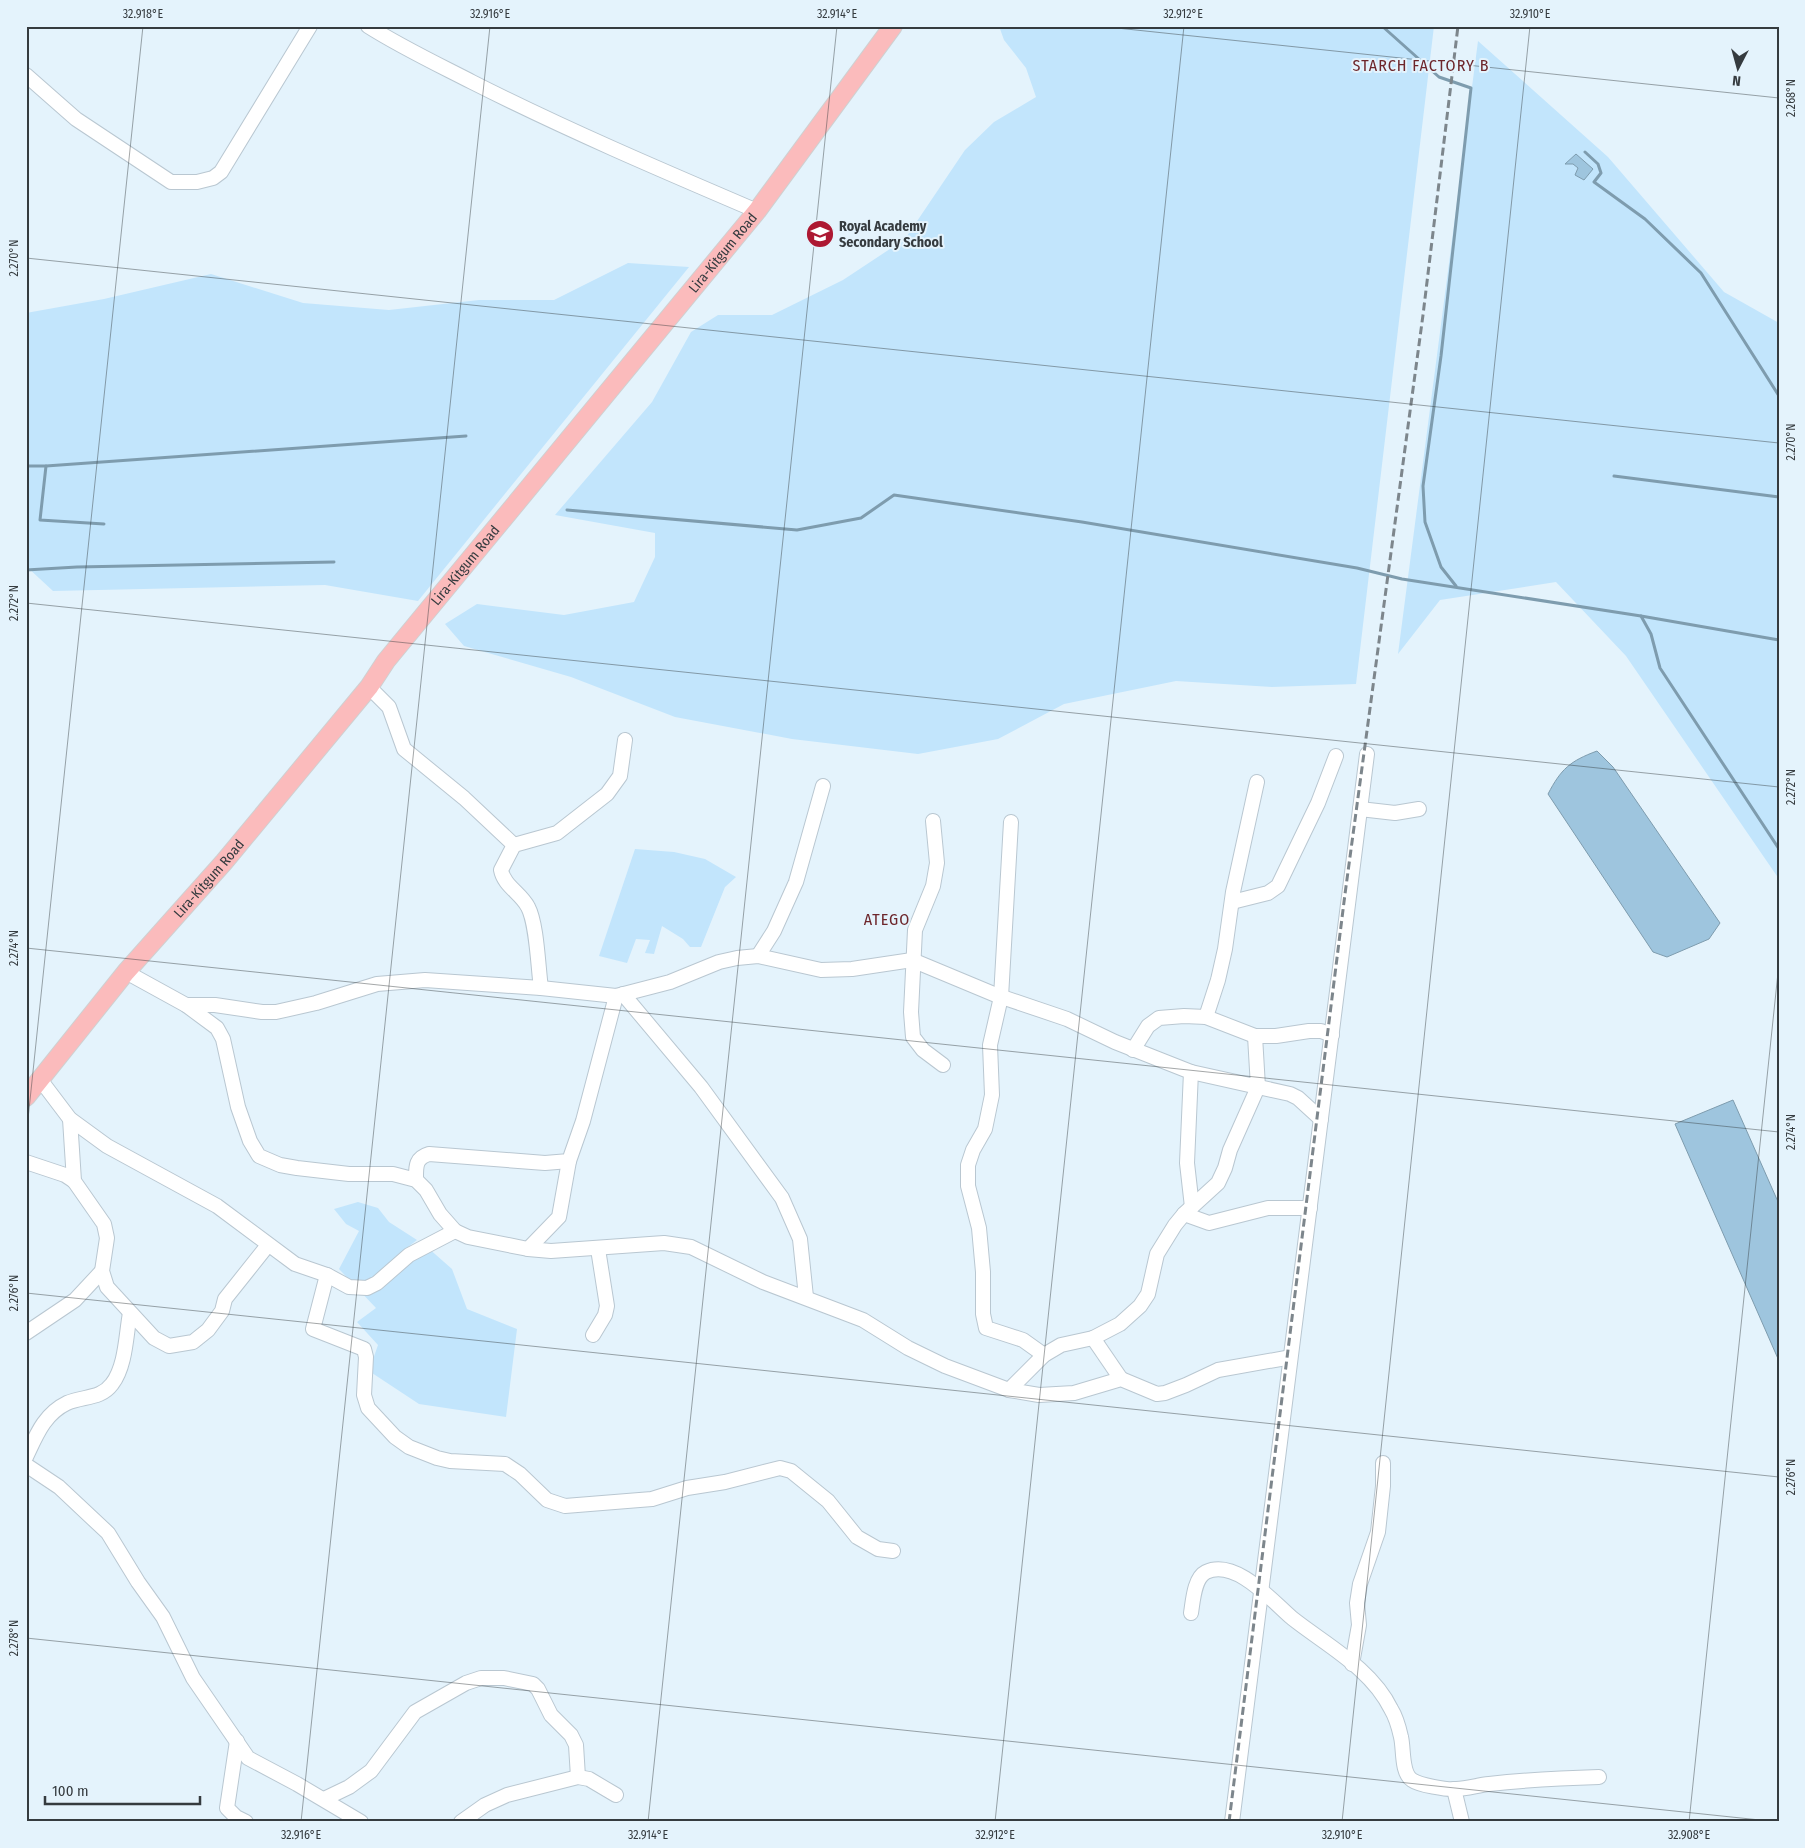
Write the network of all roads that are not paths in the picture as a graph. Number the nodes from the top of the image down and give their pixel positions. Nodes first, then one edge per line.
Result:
1 (310, 26) edge
2 (368, 26) edge
3 (887, 28) edge
4 (26, 75) edge
5 (757, 211) junction
6 (370, 687) junction
7 (626, 740) dead end
8 (1367, 754) dead end
9 (1336, 756) dead end
10 (1257, 782) dead end
11 (823, 786) dead end
12 (1360, 809) junction
13 (1418, 809) dead end
14 (933, 822) dead end
15 (1011, 822) dead end
16 (514, 845) junction
17 (1232, 902) junction
18 (758, 956) junction
19 (912, 960) junction
20 (126, 972) junction
21 (541, 988) junction
22 (620, 995) junction
23 (1002, 997) junction
24 (186, 1005) junction
25 (1206, 1017) junction
26 (1332, 1035) junction
27 (1255, 1036) junction
28 (1133, 1050) junction
29 (943, 1065) dead end
30 (1191, 1072) junction
31 (39, 1078) junction
32 (1258, 1087) junction
33 (26, 1097) edge
34 (70, 1119) junction
35 (1321, 1119) junction
36 (569, 1161) junction
37 (26, 1162) edge
38 (416, 1180) junction
39 (74, 1181) junction
40 (1310, 1208) junction
41 (1188, 1210) junction
42 (455, 1231) junction
43 (268, 1245) junction
44 (528, 1249) junction
45 (598, 1249) junction
46 (102, 1271) junction
47 (328, 1275) junction
48 (806, 1297) junction
49 (130, 1313) junction
50 (26, 1333) edge
51 (593, 1335) dead end
52 (1093, 1338) junction
53 (1044, 1355) junction
54 (1290, 1360) junction
55 (1120, 1379) junction
56 (1009, 1390) junction
57 (26, 1457) edge
58 (1383, 1463) dead end
59 (26, 1466) edge
60 (893, 1551) dead end
61 (1262, 1589) junction
62 (1191, 1613) dead end
63 (1352, 1664) junction
64 (237, 1741) junction
65 (578, 1777) junction
66 (1599, 1778) dead end
67 (1454, 1789) junction
68 (616, 1795) dead end
69 (324, 1800) junction
70 (246, 1822) edge
71 (361, 1822) edge
72 (461, 1822) edge
73 (1232, 1822) edge
74 (1462, 1822) edge

1 - 4 street
2 - 5 street
3 - 5 main road, Lira-Kitgum Road
5 - 6 main road, Lira-Kitgum Road
6 - 16 street
6 - 20 main road, Lira-Kitgum Road
7 - 16 street
8 - 12 street
9 - 17 street
10 - 17 street
11 - 18 street
12 - 13 street
12 - 26 street
14 - 19 street
15 - 23 street
16 - 21 street
17 - 25 street
18 - 19 street
18 - 22 street
19 - 23 street
19 - 29 street
20 - 24 street
20 - 31 main road, Lira-Kitgum Road
21 - 22 street
21 - 24 street
22 - 36 street
22 - 48 street
23 - 28 street
23 - 53 street
24 - 38 street
25 - 27 street
25 - 28 street
26 - 27 street
26 - 35 street
27 - 32 street
28 - 30 street
30 - 32 street
30 - 41 street
31 - 33 main road, Lira-Kitgum Road
31 - 34 street
32 - 35 street
32 - 41 street
34 - 39 street
34 - 43 street
35 - 40 street
36 - 38 street
36 - 44 street
37 - 39 street
38 - 42 street
39 - 46 street
40 - 41 street
40 - 54 street
41 - 52 street
42 - 44 street
42 - 47 street
43 - 47 street
43 - 49 street
44 - 45 street
45 - 48 street
45 - 51 street
46 - 49 street
46 - 50 street
47 - 60 street
48 - 56 street
49 - 57 street
52 - 53 street
52 - 55 street
53 - 56 street
54 - 55 street
54 - 61 street
55 - 56 street
58 - 63 street
59 - 64 street
61 - 62 street
61 - 63 street
61 - 73 street
63 - 67 street
64 - 69 street
64 - 70 street
65 - 68 street
65 - 69 street
65 - 72 street
66 - 67 street
67 - 74 street
69 - 71 street

